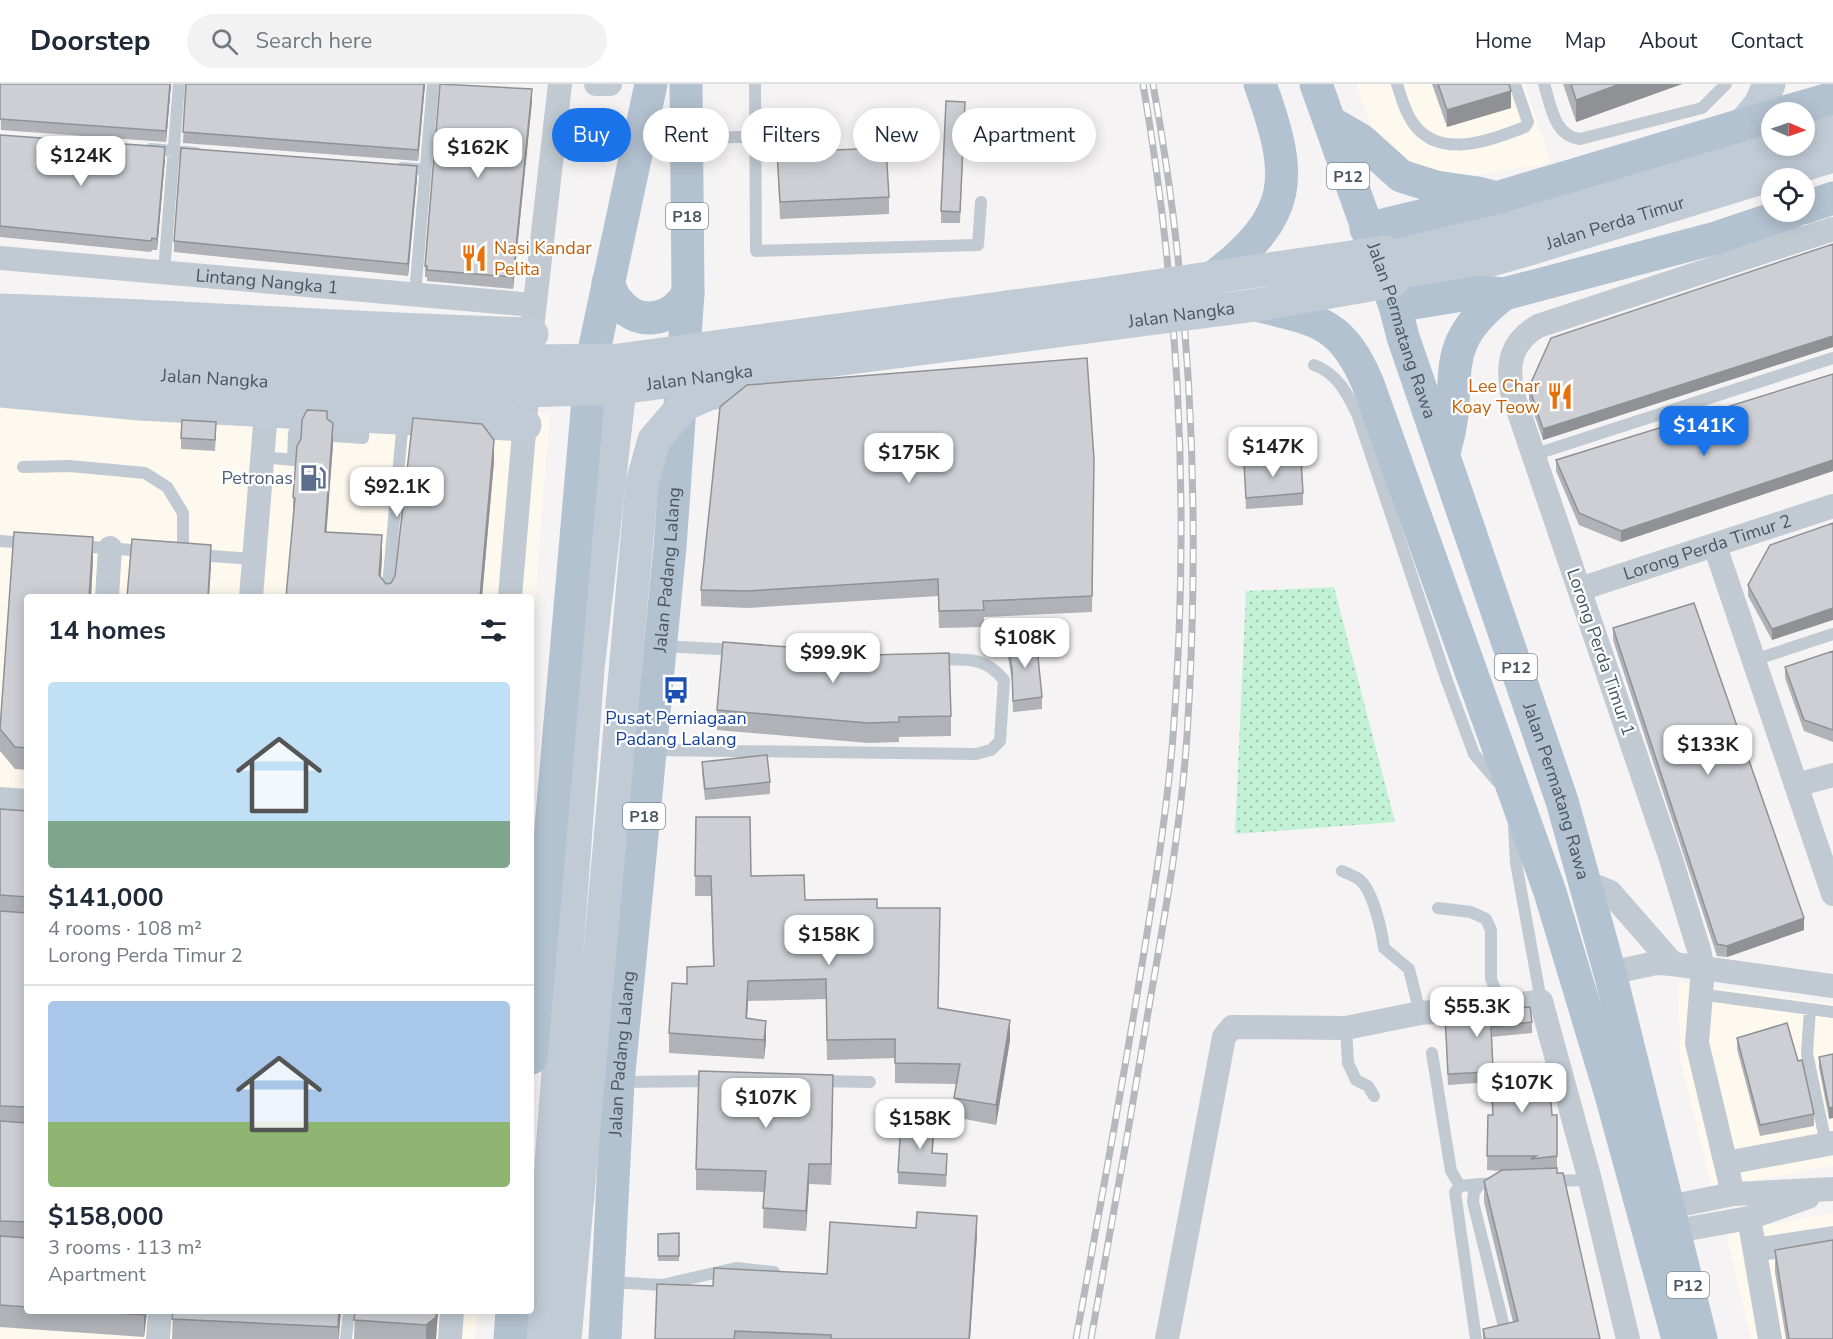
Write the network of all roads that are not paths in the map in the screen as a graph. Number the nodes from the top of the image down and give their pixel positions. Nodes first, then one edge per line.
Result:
1 (179, 84) edge
2 (433, 84) edge
3 (560, 84) edge
4 (596, 84) edge
5 (610, 84) edge
6 (651, 84) edge
7 (686, 84) edge
8 (755, 84) edge
9 (1260, 84) edge
10 (1316, 84) edge
11 (1397, 84) edge
12 (1515, 84) edge
13 (1544, 84) edge
14 (1726, 84) edge
15 (1769, 84) edge
16 (1817, 84) edge
17 (1833, 90) edge
18 (1833, 98) edge
19 (1815, 103) edge
20 (557, 108) edge
21 (686, 108) edge
22 (755, 108) edge
23 (1758, 120) edge
24 (1330, 122) junction
25 (1833, 123) edge
26 (1815, 129) edge
27 (631, 136) edge
28 (640, 140) junction
29 (1761, 145) edge
30 (139, 148) edge
31 (174, 151) junction
32 (208, 154) edge
33 (552, 154) edge
34 (1833, 156) edge
35 (686, 162) edge
36 (756, 162) edge
37 (392, 167) edge
38 (426, 170) junction
39 (1496, 198) junction
40 (1833, 198) edge
41 (981, 202) dead end
42 (1815, 204) edge
43 (1763, 222) edge
44 (1833, 229) edge
45 (0, 258) edge
46 (1384, 267) junction
47 (165, 272) junction
48 (1211, 279) junction
49 (608, 283) junction
50 (688, 293) junction
51 (415, 294) junction
52 (1504, 294) junction
53 (1256, 305) junction
54 (0, 310) edge
55 (533, 319) junction
56 (0, 332) edge
57 (460, 332) junction
58 (888, 355) junction
59 (88, 356) junction
60 (1833, 358) edge
61 (0, 363) edge
62 (1314, 365) dead end
63 (610, 371) junction
64 (681, 376) junction
65 (0, 391) edge
66 (266, 412) junction
67 (364, 417) junction
68 (403, 420) junction
69 (458, 422) junction
70 (525, 425) junction
71 (299, 434) edge
72 (334, 436) edge
73 (1444, 453) junction
74 (1533, 454) junction
75 (262, 457) junction
76 (23, 467) dead end
77 (1833, 506) edge
78 (0, 540) edge
79 (44, 544) edge
80 (66, 545) edge
81 (1715, 546) junction
82 (110, 548) junction
83 (172, 553) junction
84 (254, 559) junction
85 (1580, 589) junction
86 (107, 594) edge
87 (251, 594) edge
88 (387, 594) edge
89 (510, 594) edge
90 (1833, 634) edge
91 (661, 646) junction
92 (756, 651) edge
93 (803, 653) edge
94 (887, 657) edge
95 (922, 658) edge
96 (1754, 660) junction
97 (651, 750) junction
98 (1833, 774) edge
99 (1796, 785) junction
100 (0, 799) edge
101 (24, 801) edge
102 (1342, 871) dead end
103 (1585, 882) junction
104 (1833, 894) edge
105 (1438, 908) dead end
106 (1673, 964) junction
107 (1702, 969) junction
108 (1610, 973) junction
109 (1833, 986) edge
110 (1699, 994) junction
111 (1541, 1001) junction
112 (1503, 1007) junction
113 (1810, 1009) junction
114 (1833, 1012) edge
115 (1420, 1013) junction
116 (1346, 1028) junction
117 (534, 1032) edge
118 (1432, 1053) dead end
119 (727, 1081) edge
120 (618, 1082) junction
121 (798, 1082) edge
122 (870, 1082) dead end
123 (1374, 1096) dead end
124 (1829, 1143) edge
125 (1726, 1163) junction
126 (1590, 1180) junction
127 (1513, 1182) edge
128 (1535, 1182) edge
129 (1480, 1184) junction
130 (1460, 1186) junction
131 (1827, 1190) edge
132 (1733, 1194) junction
133 (1749, 1218) junction
134 (1673, 1219) junction
135 (1833, 1238) edge
136 (1755, 1250) junction
137 (782, 1273) edge
138 (610, 1282) junction
139 (160, 1314) edge
140 (349, 1314) edge
141 (452, 1314) edge
142 (512, 1314) edge
143 (158, 1339) edge
144 (346, 1339) edge
145 (450, 1339) edge
146 (510, 1339) edge
147 (538, 1339) edge
148 (565, 1339) edge
149 (605, 1339) edge
150 (1167, 1339) edge
151 (1476, 1339) edge
152 (1507, 1339) edge
153 (1628, 1339) edge
154 (1678, 1339) edge
155 (1701, 1339) edge
156 (1770, 1339) edge

1 - 31 lane
2 - 38 lane
3 - 20 street
4 - 5 street
6 - 28 main road
7 - 21 main road, Jalan Padang Lalang / P18
8 - 22 lane
9 - 48 main road
10 - 24 main road, Jalan Permatang Rawa / P12
11 - 12 lane
13 - 14 lane
15 - 23 street
16 - 17 street
18 - 19 main road
23 - 39 main road
24 - 39 main road
24 - 46 main road, Jalan Permatang Rawa / P12
25 - 26 street
27 - 28 street
28 - 49 main road
29 - 46 street, Jalan Perda Timur
30 - 31 lane
31 - 32 lane
31 - 47 lane
33 - 55 street
34 - 46 street, Jalan Perda Timur
35 - 50 main road, Jalan Padang Lalang / P18
36 - 41 lane
37 - 38 lane
38 - 51 lane
39 - 46 main road
40 - 42 main road
43 - 52 main road
44 - 74 street, Lorong Perda Timur 1
45 - 47 street, Lintang Nangka 1
46 - 48 street, Jalan Nangka, bridge
46 - 52 main road
46 - 53 street, Jalan Nangka, bridge
46 - 73 main road, Jalan Permatang Rawa / P12
47 - 51 street, Lintang Nangka 1
48 - 63 street, Jalan Nangka, bridge
49 - 50 main road
49 - 63 main road
50 - 64 main road, Jalan Padang Lalang / P18
51 - 55 street, Lintang Nangka 1
52 - 73 main road
53 - 58 street, Jalan Nangka, bridge
53 - 154 main road
54 - 57 street
55 - 57 street
55 - 70 street
56 - 59 street, Jalan Nangka
57 - 69 street
58 - 63 street, Jalan Nangka, bridge
58 - 148 street, bridge
59 - 61 street, Jalan Nangka
59 - 63 street, Jalan Nangka, bridge
60 - 74 lane
62 - 111 lane
63 - 64 main road
63 - 117 main road
63 - 147 street
64 - 91 main road, Jalan Padang Lalang / P18
65 - 66 street
66 - 67 street
66 - 75 street
67 - 68 street
67 - 72 lane
68 - 69 street
68 - 88 lane
69 - 70 street
70 - 89 street
71 - 75 lane
73 - 103 main road, Jalan Permatang Rawa / P12
74 - 85 street, Lorong Perda Timur 1
75 - 84 street
76 - 83 lane
77 - 81 street, Lorong Perda Timur 2
78 - 79 lane
80 - 82 lane
81 - 85 street, Lorong Perda Timur 2
81 - 96 street
82 - 83 lane
82 - 86 street
83 - 84 lane
84 - 87 street
85 - 107 street, Lorong Perda Timur 1
90 - 96 lane
91 - 92 lane
91 - 97 main road, Jalan Padang Lalang / P18
93 - 94 lane
95 - 97 lane
96 - 99 street
97 - 120 main road, Jalan Padang Lalang / P18
98 - 99 street
99 - 104 street
100 - 101 street
102 - 115 lane
103 - 106 street
103 - 108 main road, Jalan Permatang Rawa / P12
105 - 112 lane
106 - 107 street
106 - 108 street
107 - 109 street
107 - 110 street, Lorong Perda Timur 1
108 - 134 main road, Jalan Permatang Rawa / P12
110 - 113 lane
110 - 125 street, Lorong Perda Timur 1
111 - 112 street
111 - 126 street
112 - 115 street
113 - 114 lane
113 - 124 lane
115 - 116 street
116 - 123 lane
116 - 150 street
118 - 130 lane
119 - 120 lane
120 - 138 main road, Jalan Padang Lalang / P18
121 - 122 lane
124 - 125 street
125 - 132 street, Lorong Perda Timur 1
126 - 128 lane
126 - 153 street
127 - 129 lane
129 - 130 lane
129 - 152 lane
130 - 151 lane
131 - 132 street
131 - 133 street
132 - 134 street
133 - 134 street
133 - 136 street
134 - 155 main road, Jalan Permatang Rawa / P12
135 - 136 street
136 - 156 street
137 - 138 lane
138 - 149 main road, Jalan Padang Lalang / P18
139 - 143 street
140 - 144 lane
141 - 145 street
142 - 146 main road

